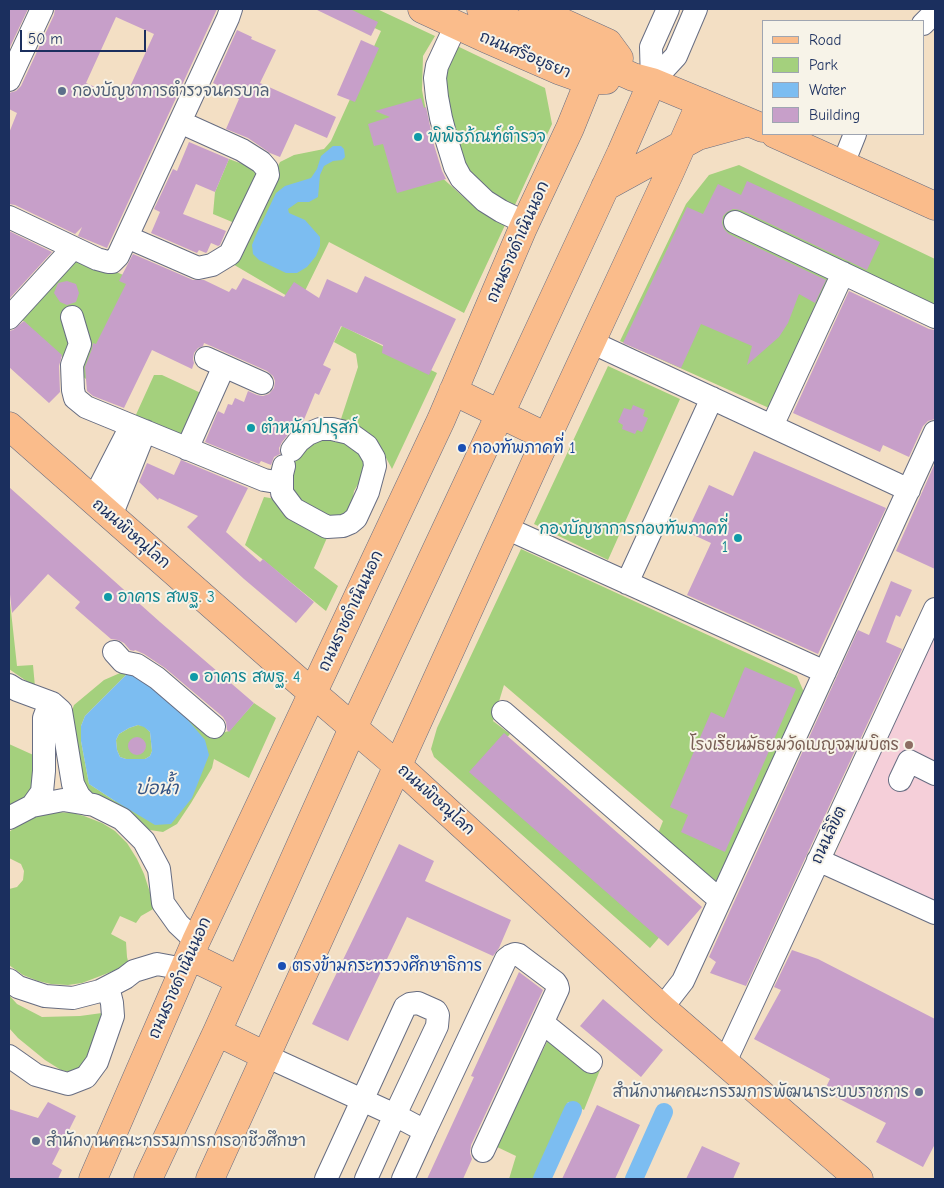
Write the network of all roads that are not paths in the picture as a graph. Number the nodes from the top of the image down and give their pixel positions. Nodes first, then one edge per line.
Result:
1 (42, 9) edge
2 (231, 9) edge
3 (422, 9) edge
4 (533, 9) edge
5 (668, 9) edge
6 (696, 9) edge
7 (495, 12) edge
8 (935, 12) edge
9 (460, 17) edge
10 (924, 23) edge
11 (599, 62) junction
12 (558, 70) junction
13 (9, 80) edge
14 (642, 80) junction
15 (701, 102) junction
16 (180, 122) junction
17 (756, 125) edge
18 (568, 132) junction
19 (777, 135) edge
20 (855, 135) edge
21 (682, 145) junction
22 (843, 164) junction
23 (670, 172) junction
24 (605, 187) junction
25 (935, 206) edge
26 (9, 217) edge
27 (735, 222) dead end
28 (526, 223) junction
29 (127, 237) junction
30 (73, 248) junction
31 (843, 273) junction
32 (72, 317) dead end
33 (935, 317) edge
34 (9, 318) edge
35 (591, 342) junction
36 (262, 383) dead end
37 (453, 391) junction
38 (712, 398) junction
39 (500, 414) junction
40 (9, 426) edge
41 (772, 426) junction
42 (138, 428) junction
43 (935, 432) edge
44 (547, 437) junction
45 (188, 449) junction
46 (286, 466) junction
47 (909, 490) junction
48 (368, 492) junction
49 (102, 508) junction
50 (399, 508) junction
51 (506, 528) junction
52 (626, 583) junction
53 (935, 609) edge
54 (114, 652) dead end
55 (825, 672) junction
56 (9, 684) edge
57 (312, 693) junction
58 (52, 703) junction
59 (503, 712) dead end
60 (214, 727) dead end
61 (353, 728) junction
62 (398, 766) junction
63 (935, 774) edge
64 (900, 780) dead end
65 (87, 804) junction
66 (32, 806) junction
67 (9, 818) edge
68 (818, 860) junction
69 (720, 900) junction
70 (935, 913) edge
71 (190, 955) junction
72 (9, 980) edge
73 (239, 980) junction
74 (108, 987) junction
75 (662, 1008) junction
76 (543, 1023) junction
77 (217, 1032) junction
78 (9, 1056) edge
79 (266, 1056) junction
80 (591, 1062) dead end
81 (725, 1062) junction
82 (362, 1100) junction
83 (395, 1116) junction
84 (425, 1131) junction
85 (483, 1151) dead end
86 (93, 1179) edge
87 (148, 1179) edge
88 (210, 1179) edge
89 (326, 1179) edge
90 (366, 1179) edge
91 (404, 1179) edge
92 (859, 1179) edge

1 - 13 street
2 - 16 street
3 - 9 main road, ถนนศรีอยุธยา
4 - 11 main road, ถนนศรีอยุธยา
5 - 14 street
6 - 14 street
7 - 11 main road, ถนนศรีอยุธยา
8 - 10 street
9 - 12 main road, ถนนศรีอยุธยา
9 - 28 street
11 - 12 main road, ถนนศรีอยุธยา
11 - 14 main road, ถนนศรีอยุธยา
11 - 14 main road, ถนนศรีอยุธยา
11 - 18 main road, ถนนราชดำเนินนอก
12 - 18 main road
14 - 15 main road, ถนนศรีอยุธยา
14 - 24 main road
15 - 17 main road, ถนนศรีอยุธยา
15 - 21 main road
16 - 29 street
16 - 29 street
17 - 21 main road
17 - 23 main road
18 - 28 main road, ถนนราชดำเนินนอก
19 - 22 main road
20 - 22 street
21 - 23 main road
21 - 24 main road
22 - 25 main road
23 - 35 main road
24 - 39 main road
26 - 30 street
27 - 31 street
28 - 37 main road, ถนนราชดำเนินนอก
29 - 30 street
30 - 34 street
31 - 33 street
31 - 41 street
32 - 42 street
35 - 38 street
35 - 44 main road
36 - 45 street
37 - 39 main road
37 - 50 main road, ถนนราชดำเนินนอก
38 - 41 street
38 - 52 street
39 - 44 main road
39 - 61 main road
40 - 49 main road, ถนนพิษณุโลก
41 - 47 street
42 - 45 street
42 - 49 street
43 - 47 street
44 - 51 main road
45 - 46 street
46 - 48 street
46 - 48 street
47 - 55 street
48 - 50 street
49 - 57 main road, ถนนพิษณุโลก
50 - 57 main road, ถนนราชดำเนินนอก
51 - 52 street
51 - 62 main road
52 - 55 street
53 - 68 street, ถนนลิขิต
54 - 60 street
55 - 69 street
56 - 58 street
57 - 61 main road, ถนนพิษณุโลก
57 - 71 main road, ถนนราชดำเนินนอก
58 - 65 street
58 - 66 street
59 - 69 street
61 - 62 main road, ถนนพิษณุโลก
61 - 73 main road
62 - 75 main road, ถนนพิษณุโลก
62 - 79 main road
63 - 64 street
65 - 66 street
65 - 71 street
66 - 67 street
68 - 70 street
68 - 81 street, ถนนลิขิต
69 - 75 street
71 - 73 main road
71 - 74 street
71 - 86 main road, ถนนราชดำเนินนอก
72 - 74 street
73 - 77 main road
74 - 78 street
75 - 81 main road, ถนนพิษณุโลก
76 - 80 street
76 - 84 street
76 - 85 street
77 - 79 main road
77 - 87 main road
79 - 82 street
79 - 88 main road
81 - 92 main road, ถนนพิษณุโลก
82 - 83 street
82 - 83 street
82 - 89 street
83 - 84 street
83 - 90 street
84 - 91 street

